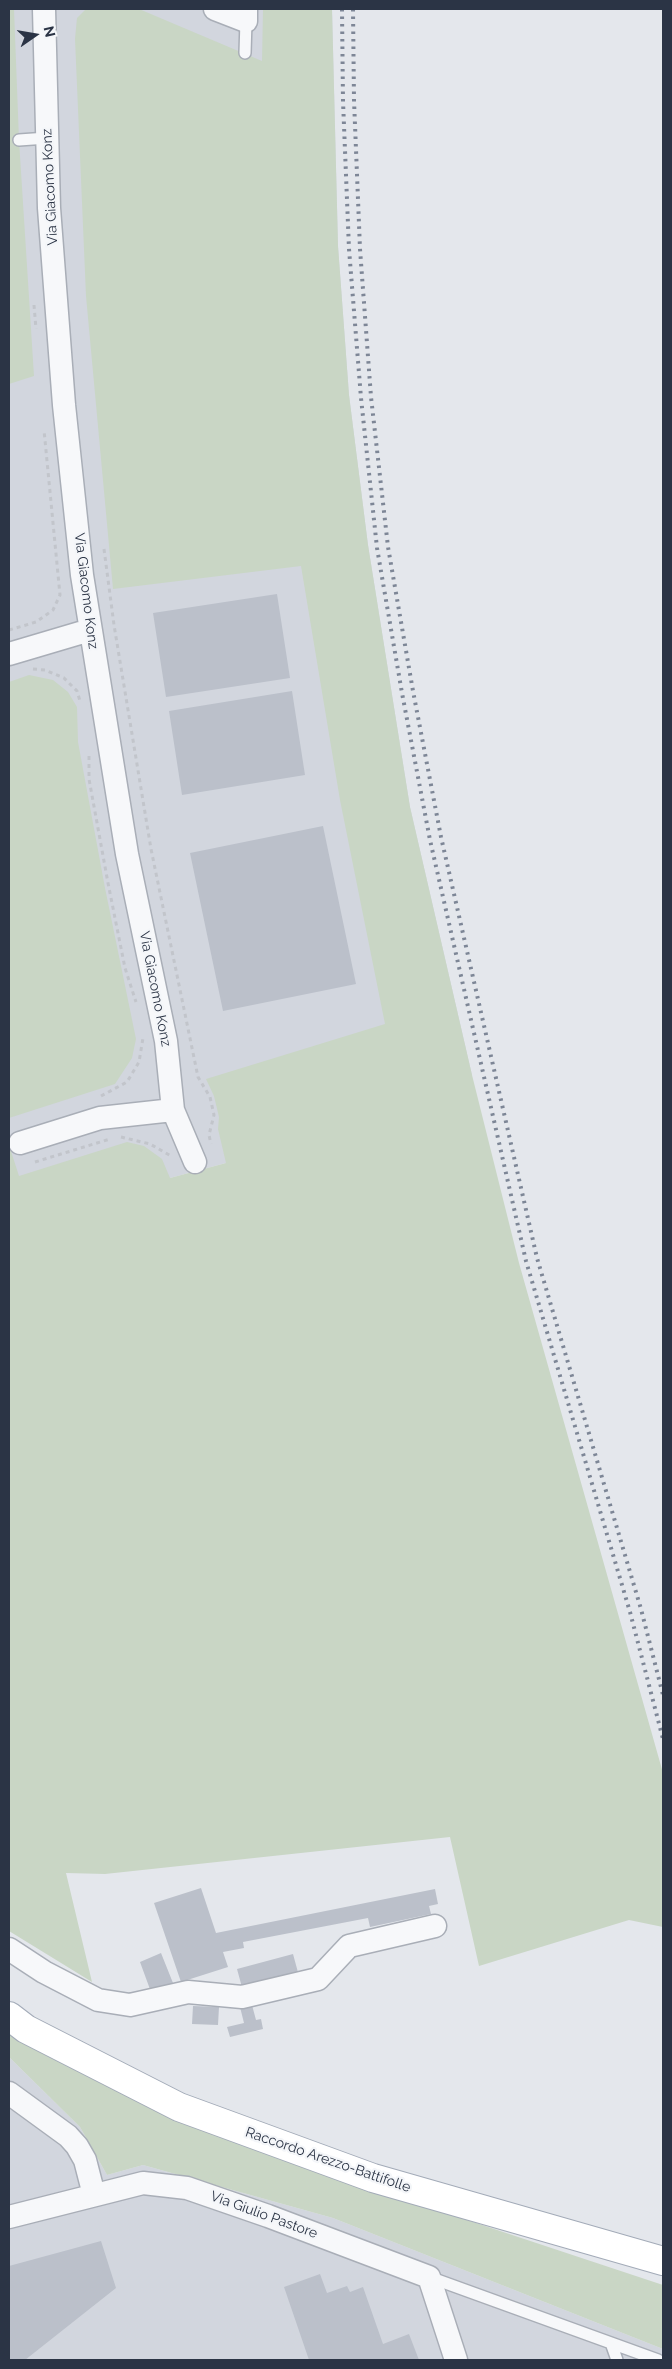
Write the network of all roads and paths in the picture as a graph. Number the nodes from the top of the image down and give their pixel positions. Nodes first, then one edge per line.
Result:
1 (44, 9) edge
2 (215, 9) edge
3 (246, 15) edge
4 (245, 54) dead end
5 (47, 138) junction
6 (20, 140) dead end
7 (34, 309) dead end
8 (36, 337) dead end
9 (44, 424) dead end
10 (104, 549) dead end
11 (9, 630) edge
12 (90, 630) junction
13 (9, 654) edge
14 (28, 668) dead end
15 (83, 710) dead end
16 (88, 748) dead end
17 (136, 1004) dead end
18 (144, 1036) dead end
19 (100, 1096) dead end
20 (173, 1110) junction
21 (14, 1145) edge
22 (195, 1162) junction
23 (435, 1926) dead end
24 (9, 1949) edge
25 (9, 2016) edge
26 (9, 2093) edge
27 (94, 2195) junction
28 (9, 2218) edge
29 (663, 2261) edge
30 (429, 2277) junction
31 (611, 2343) junction
32 (456, 2360) edge
33 (617, 2360) edge
34 (658, 2360) edge

1 - 5 street, Via Giacomo Konz
2 - 3 street
3 - 4 lane
5 - 6 lane
5 - 12 street, Via Giacomo Konz
7 - 8 path
9 - 11 path
10 - 22 path
12 - 13 street
12 - 20 street, Via Giacomo Konz
14 - 15 path
16 - 17 path
18 - 19 path
20 - 21 street
20 - 22 street, Via Giacomo Konz
21 - 22 path
23 - 24 street
25 - 29 main road, Raccordo Arezzo-Battifolle
26 - 27 street
27 - 28 street, Via Giulio Pastore
27 - 30 street, Via Giulio Pastore
30 - 31 lane
30 - 32 street
31 - 33 lane
31 - 34 lane

